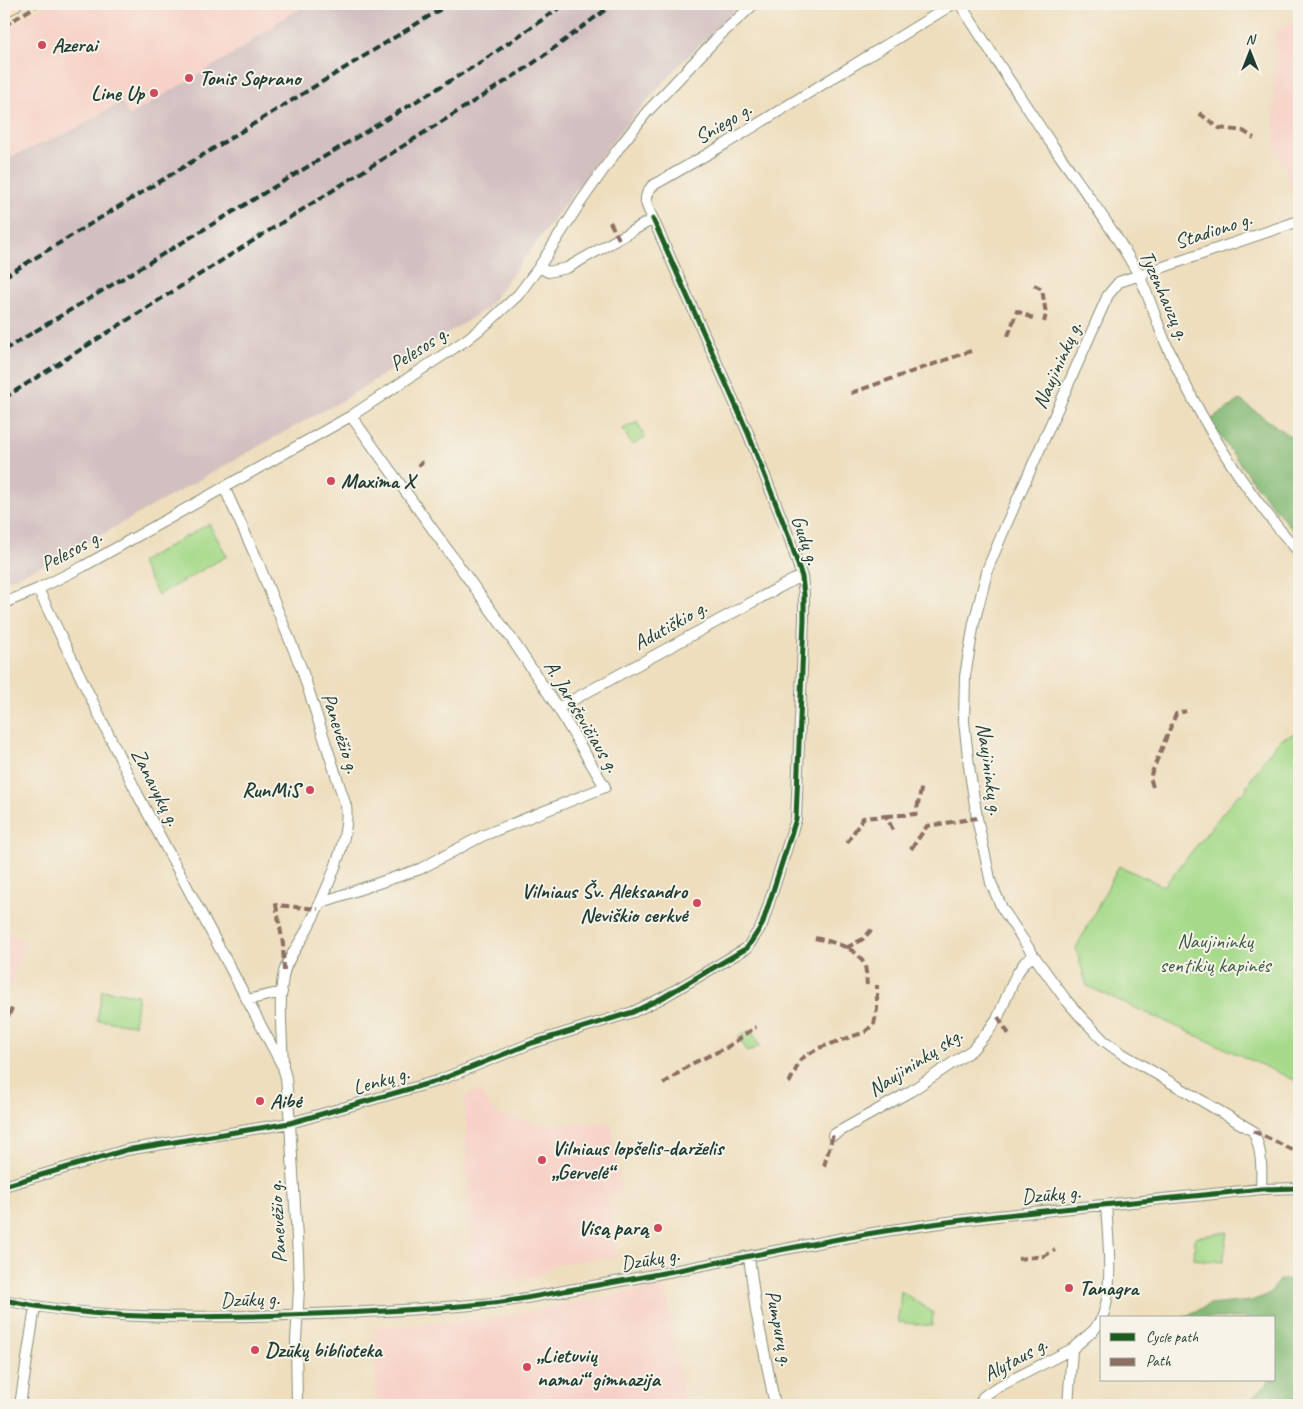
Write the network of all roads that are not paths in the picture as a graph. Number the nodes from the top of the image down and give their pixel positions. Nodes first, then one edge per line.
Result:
1 (14, 4) edge
2 (754, 4) edge
3 (952, 4) edge
4 (960, 4) edge
5 (4, 10) edge
6 (652, 219) junction
7 (1299, 220) edge
8 (539, 267) junction
9 (1138, 274) junction
10 (351, 416) junction
11 (224, 487) junction
12 (1299, 552) edge
13 (802, 577) junction
14 (38, 589) junction
15 (4, 603) edge
16 (558, 708) junction
17 (322, 902) junction
18 (747, 948) joint
19 (1034, 956) junction
20 (282, 992) junction
21 (248, 1000) junction
22 (283, 1067) junction
23 (290, 1123) junction
24 (833, 1134) dead end
25 (4, 1186) edge
26 (1299, 1188) edge
27 (1262, 1189) junction
28 (1106, 1205) junction
29 (749, 1257) junction
30 (4, 1300) edge
31 (34, 1307) junction
32 (297, 1314) junction
33 (1103, 1316) edge
34 (1100, 1321) edge
35 (1072, 1349) junction
36 (20, 1405) edge
37 (297, 1405) edge
38 (775, 1405) edge
39 (980, 1405) edge
40 (1068, 1405) edge

1 - 5 main road
2 - 8 street, Pelesos g.
3 - 6 street, Sniego g.
4 - 9 street, Tyzenhauzų g.
6 - 8 street
6 - 13 street, Gudų g.
7 - 9 street, Stadiono g.
8 - 10 street, Pelesos g.
9 - 12 street, Tyzenhauzų g.
9 - 19 street, Naujininkų g.
10 - 11 street, Pelesos g.
10 - 16 street, A. Jaroševičiaus g.
11 - 14 street, Pelesos g.
11 - 17 street, Panevėžio g.
13 - 16 street, Adutiškio g.
13 - 18 street, Gudų g.
14 - 15 street, Pelesos g.
14 - 21 street, Zanavykų g.
16 - 17 street, A. Jaroševičiaus g.
17 - 20 street, Panevėžio g.
18 - 23 street, Lenkų g.
19 - 24 street, Naujininkų skg.
19 - 27 street, Naujininkų g.
20 - 21 street
20 - 22 street, Panevėžio g.
21 - 22 street, Panevėžio g.
22 - 23 street, Panevėžio g.
23 - 25 street, Lenkų g.
23 - 32 street, Panevėžio g.
26 - 27 street, Dzūkų g.
27 - 28 street, Dzūkų g.
28 - 29 street, Dzūkų g.
28 - 33 street
29 - 32 street, Dzūkų g.
29 - 38 street, Pumpurų g.
30 - 31 street, Dzūkų g.
31 - 32 street, Dzūkų g.
31 - 36 street
32 - 37 street, Panevėžio g.
34 - 35 street, Alytaus g.
35 - 39 street, Alytaus g.
35 - 40 street

